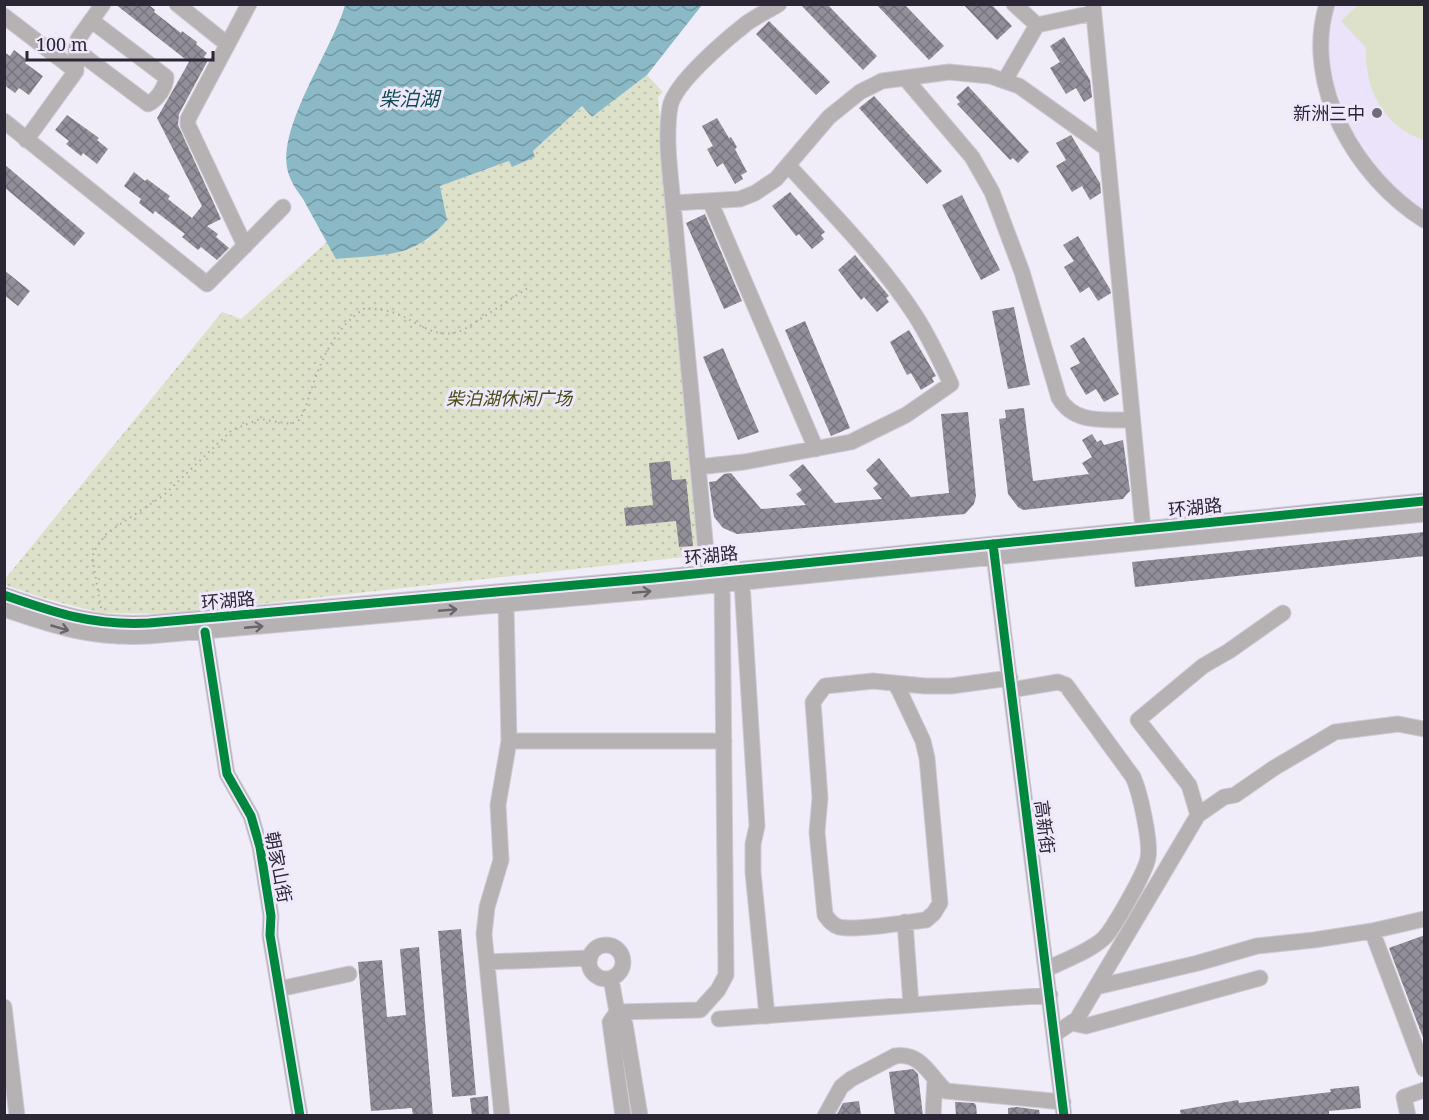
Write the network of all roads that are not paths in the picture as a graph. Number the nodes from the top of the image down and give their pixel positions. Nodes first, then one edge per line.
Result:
1 (103, 4) edge
2 (177, 4) edge
3 (249, 4) edge
4 (779, 4) edge
5 (1014, 4) edge
6 (1327, 4) edge
7 (1093, 9) edge
8 (196, 11) edge
9 (4, 16) edge
10 (92, 21) junction
11 (1036, 25) junction
12 (227, 44) junction
13 (76, 50) junction
14 (76, 71) junction
15 (905, 78) junction
16 (1005, 80) junction
17 (4, 122) edge
18 (26, 140) junction
19 (1106, 148) junction
20 (788, 165) junction
21 (710, 201) junction
22 (673, 203) junction
23 (283, 207) dead end
24 (1425, 220) edge
25 (245, 246) junction
26 (1132, 420) junction
27 (816, 449) junction
28 (698, 467) junction
29 (1425, 501) edge
30 (1425, 514) edge
31 (1143, 529) junction
32 (993, 550) junction
33 (718, 576) junction
34 (742, 582) junction
35 (4, 595) edge
36 (506, 605) junction
37 (4, 609) edge
38 (1283, 613) dead end
39 (205, 632) junction
40 (894, 683) junction
41 (1010, 684) junction
42 (1425, 729) edge
43 (508, 741) junction
44 (724, 741) junction
45 (1198, 815) junction
46 (1425, 919) edge
47 (905, 922) junction
48 (1372, 931) junction
49 (590, 958) junction
50 (487, 962) junction
51 (1047, 969) junction
52 (349, 974) dead end
53 (1260, 978) dead end
54 (611, 979) junction
55 (1096, 987) junction
56 (279, 989) junction
57 (1050, 995) junction
58 (911, 1005) junction
59 (4, 1007) edge
60 (617, 1012) junction
61 (767, 1016) junction
62 (719, 1019) dead end
63 (1072, 1023) junction
64 (1055, 1034) junction
65 (1425, 1069) edge
66 (935, 1080) junction
67 (1425, 1090) edge
68 (1063, 1109) edge
69 (17, 1116) edge
70 (300, 1116) edge
71 (502, 1116) edge
72 (623, 1116) edge
73 (640, 1116) edge
74 (825, 1116) edge
75 (933, 1116) edge
76 (1408, 1116) edge

1 - 10 street
2 - 8 street
3 - 12 street
4 - 22 street
5 - 11 street
6 - 24 street
7 - 11 street
7 - 19 street
8 - 12 street
9 - 14 street
10 - 13 street
10 - 13 street
11 - 16 street
12 - 25 street
13 - 14 street
14 - 18 street
15 - 16 street
15 - 20 street
15 - 26 street
16 - 19 street
17 - 18 street
18 - 25 street
19 - 26 street
20 - 21 street
20 - 27 street
21 - 22 street
21 - 27 street
22 - 28 street
23 - 25 street
26 - 31 street
27 - 28 street
28 - 33 street
29 - 31 street, 环湖路
30 - 32 street, 环湖路
31 - 32 street, 环湖路
32 - 33 street, 环湖路
32 - 34 street, 环湖路
32 - 41 street, 高新街
33 - 34 street, 环湖路
33 - 35 street, 环湖路
36 -> 33 street, 环湖路
33 - 44 street
34 - 61 street
39 -> 36 street, 环湖路
36 - 43 street
37 -> 39 street, 环湖路
38 - 45 street
39 - 56 street, 朝家山街
40 - 41 street
40 - 47 street
40 - 47 street
41 - 51 street, 高新街
41 - 51 street
42 - 45 street
43 - 44 street
43 - 50 street
44 - 60 street
45 - 55 street
46 - 48 street
47 - 58 street
48 - 55 street
48 - 65 street
49 - 50 street
49 - 54 street
49 - 54 street
50 - 71 street
51 - 57 street, 高新街
52 - 56 street
53 - 63 street
54 - 60 street
55 - 63 street
56 - 70 street, 朝家山街
57 - 58 street
57 - 64 street, 高新街
58 - 61 street
59 - 69 street
60 - 72 street
60 - 73 street
61 - 62 street
63 - 64 street
64 - 68 street, 高新街
66 - 68 street
66 - 74 street
66 - 75 street
67 - 76 street

